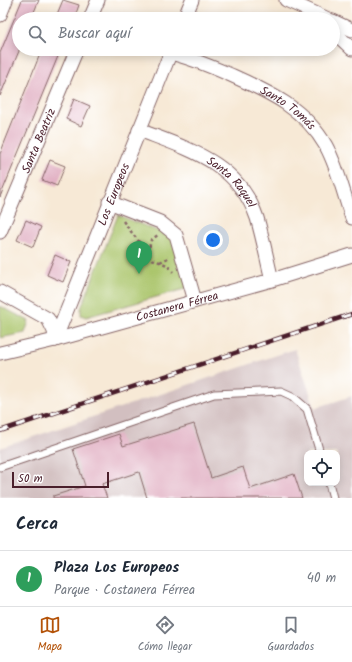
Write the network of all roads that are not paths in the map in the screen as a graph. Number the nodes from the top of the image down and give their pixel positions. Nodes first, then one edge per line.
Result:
1 (98, 0) edge
2 (192, 0) edge
3 (286, 0) edge
4 (93, 12) edge
5 (187, 12) edge
6 (309, 12) edge
7 (340, 24) edge
8 (352, 30) edge
9 (340, 38) edge
10 (352, 49) edge
11 (75, 56) edge
12 (169, 56) edge
13 (186, 56) edge
14 (139, 130) junction
15 (109, 202) junction
16 (352, 218) edge
17 (0, 232) edge
18 (352, 255) edge
19 (272, 280) junction
20 (0, 292) edge
21 (195, 301) junction
22 (55, 340) junction
23 (0, 353) edge
24 (319, 450) edge
25 (0, 467) edge
26 (330, 486) edge
27 (333, 498) edge

1 - 4 street
2 - 5 street
3 - 6 street
7 - 8 street
9 - 10 street
11 - 17 street, Santa Beatriz
12 - 14 street, Los Europeos
13 - 16 street, Santo Tomás
14 - 15 street, Los Europeos
14 - 19 street, Santa Raquel
15 - 21 street
15 - 22 street, Los Europeos
18 - 19 street, Costanera Férrea
19 - 21 street, Costanera Férrea
20 - 22 street
21 - 22 street, Costanera Férrea
22 - 23 street, Costanera Férrea
24 - 25 lane
26 - 27 lane

